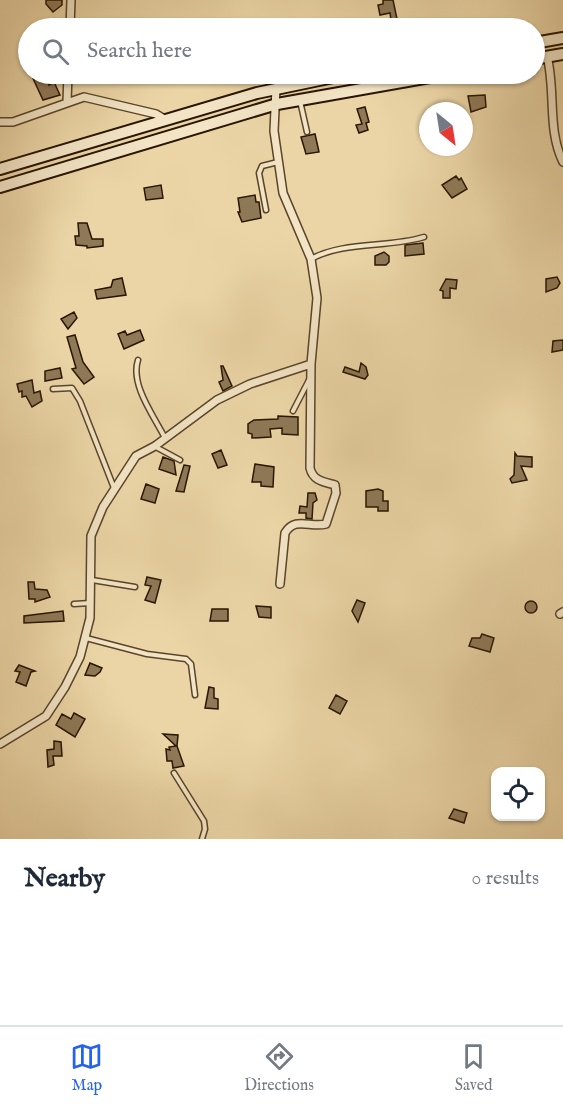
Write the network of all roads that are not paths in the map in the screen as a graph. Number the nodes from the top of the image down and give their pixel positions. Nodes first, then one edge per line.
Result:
1 (70, 0) edge
2 (70, 18) edge
3 (563, 38) edge
4 (545, 41) edge
5 (563, 54) edge
6 (547, 56) joint
7 (68, 84) edge
8 (297, 84) edge
9 (390, 84) edge
10 (276, 88) junction
11 (299, 100) junction
12 (68, 102) junction
13 (277, 104) junction
14 (166, 120) junction
15 (0, 122) edge
16 (307, 132) dead end
17 (278, 162) junction
18 (563, 162) edge
19 (0, 169) edge
20 (0, 187) edge
21 (266, 210) dead end
22 (424, 237) dead end
23 (311, 259) junction
24 (138, 360) dead end
25 (311, 364) junction
26 (311, 375) junction
27 (53, 389) dead end
28 (293, 411) dead end
29 (165, 438) junction
30 (154, 446) junction
31 (180, 460) dead end
32 (114, 488) junction
33 (92, 580) junction
34 (280, 584) dead end
35 (135, 587) dead end
36 (91, 603) junction
37 (74, 604) dead end
38 (86, 638) junction
39 (195, 696) dead end
40 (0, 744) edge
41 (174, 773) dead end
42 (202, 839) edge

1 - 2 street
3 - 4 main road
5 - 6 main road
6 - 18 street
7 - 12 street
8 - 10 main road
9 - 11 main road
10 - 13 street
10 - 14 main road
11 - 13 main road
11 - 16 lane
12 - 14 street
12 - 15 street
13 - 17 street
13 - 20 main road
14 - 19 main road
17 - 21 lane
17 - 23 street
22 - 23 lane
23 - 25 street
24 - 29 lane
25 - 26 street
25 - 29 street
26 - 28 lane
26 - 34 street
27 - 32 lane
29 - 30 street
30 - 31 lane
30 - 32 street
32 - 33 street
33 - 35 lane
33 - 36 street
36 - 37 lane
36 - 38 street
38 - 39 lane
38 - 40 street
41 - 42 lane

